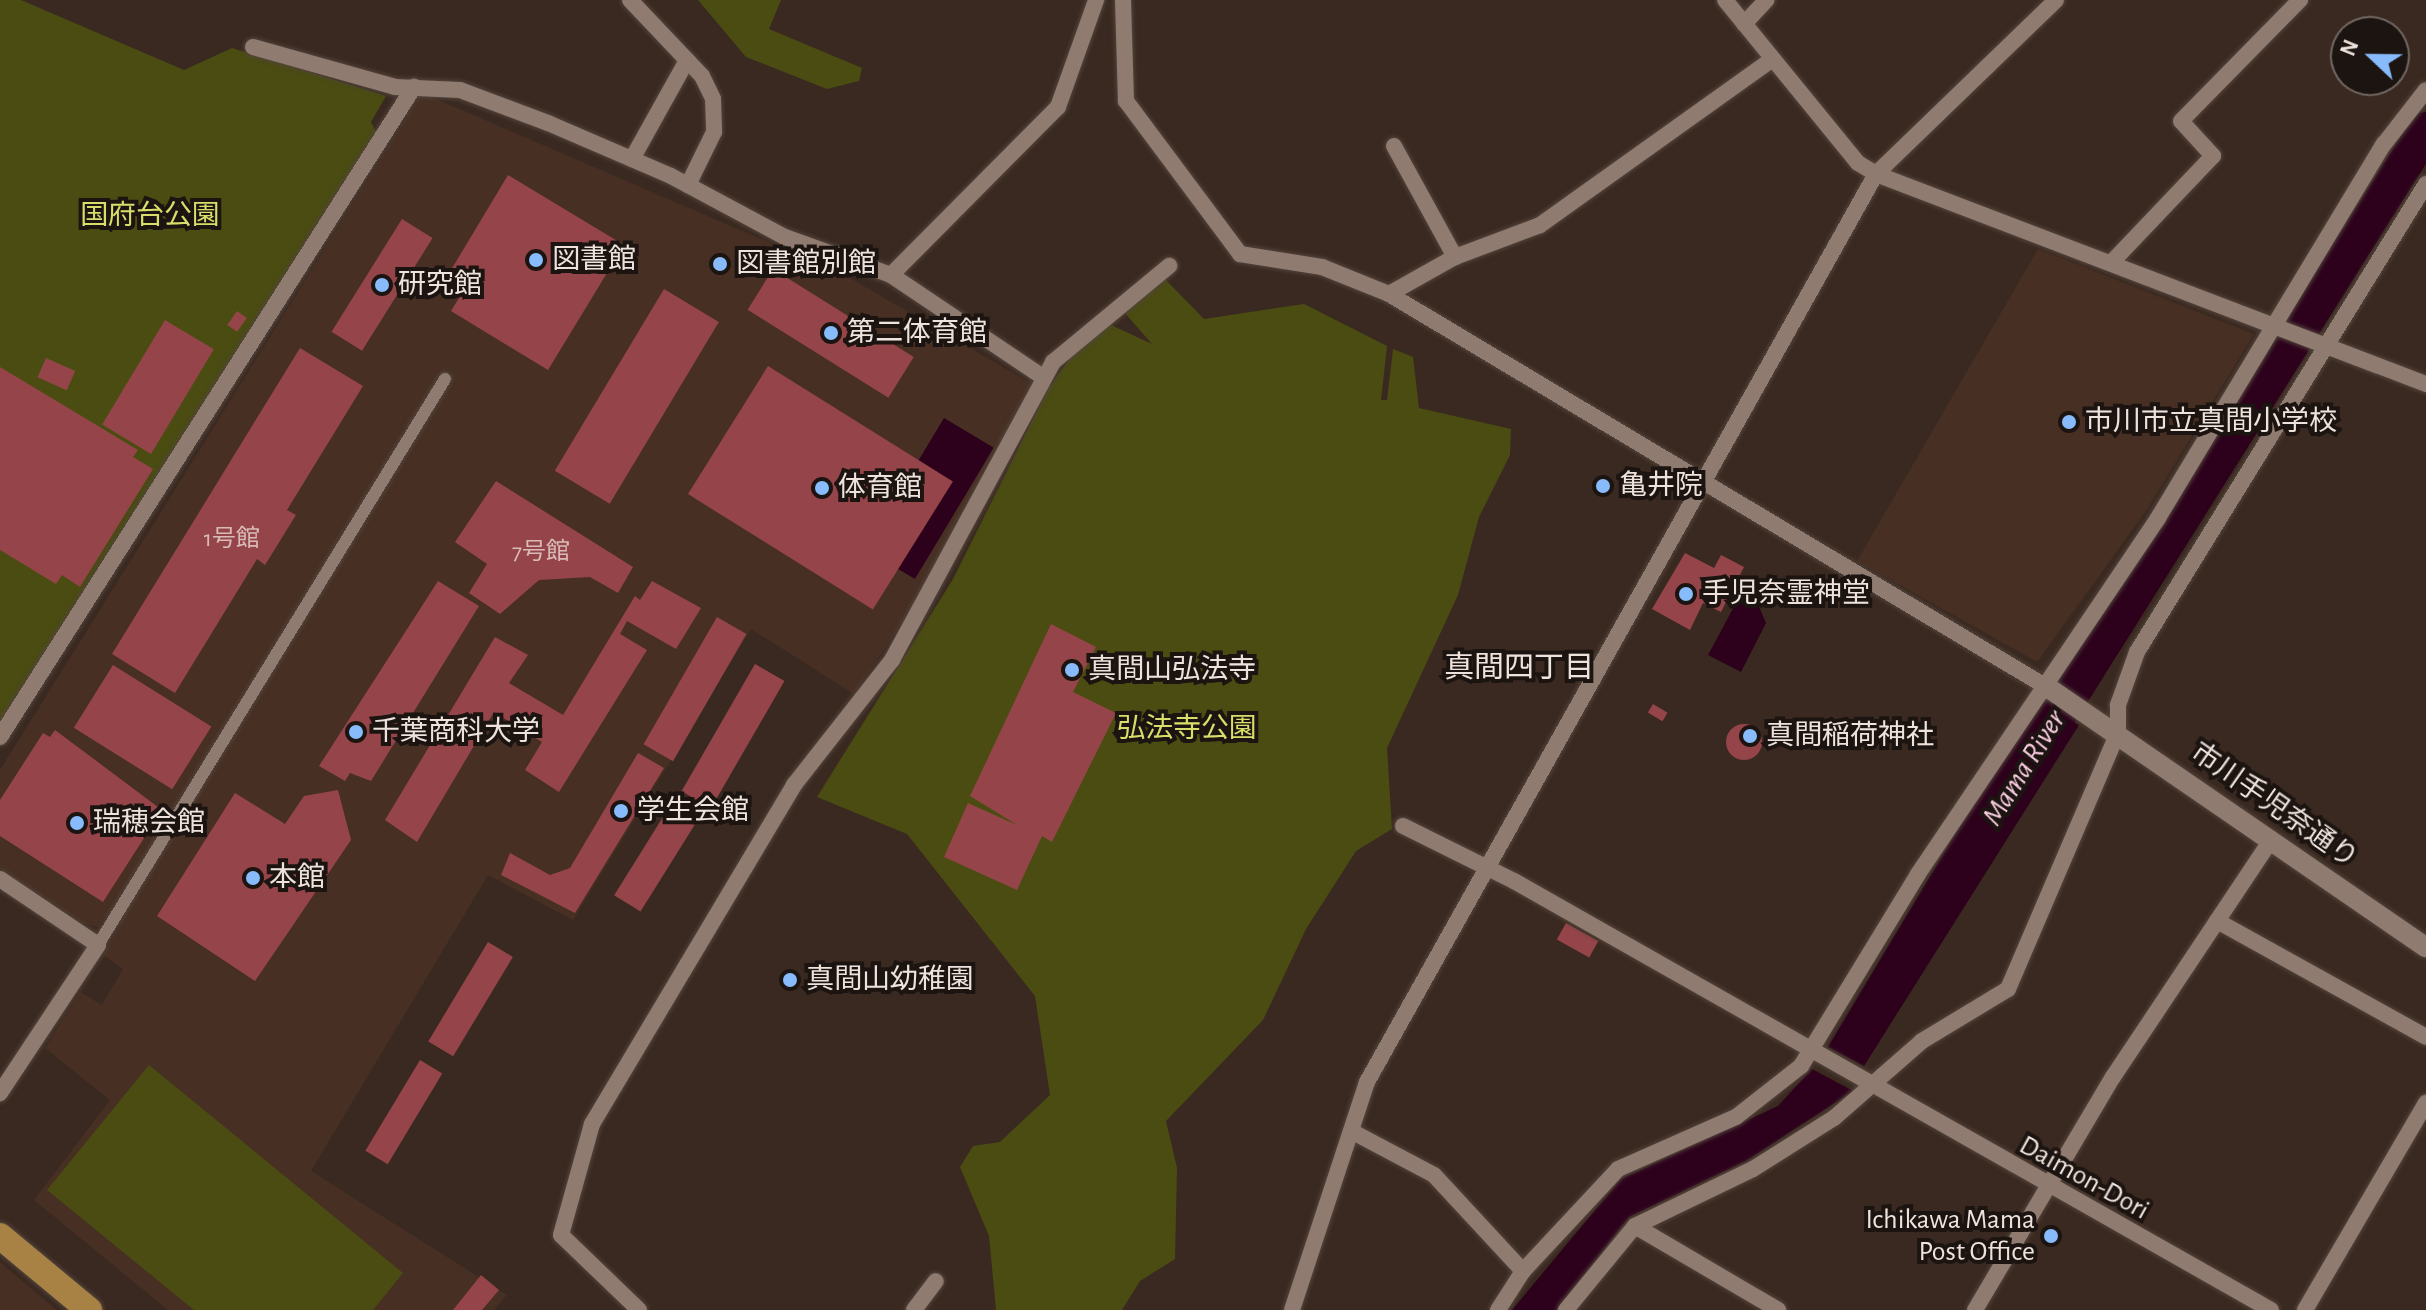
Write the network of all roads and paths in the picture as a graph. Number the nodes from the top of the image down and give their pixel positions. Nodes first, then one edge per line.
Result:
1 (630, 0) edge
2 (1096, 0) edge
3 (1123, 0) edge
4 (1725, 0) edge
5 (1766, 0) edge
6 (2056, 0) edge
7 (2300, 0) edge
8 (1744, 24) junction
9 (253, 47) dead end
10 (687, 60) junction
11 (1770, 61) junction
12 (414, 87) junction
13 (2426, 90) edge
14 (1394, 146) dead end
15 (632, 159) junction
16 (1876, 174) junction
17 (2426, 184) edge
18 (688, 185) junction
19 (1455, 257) junction
20 (2111, 263) junction
21 (1169, 266) dead end
22 (891, 275) junction
23 (1389, 294) junction
24 (2275, 321) junction
25 (2327, 349) junction
26 (1044, 378) junction
27 (445, 379) dead end
28 (2426, 384) edge
29 (1700, 483) junction
30 (2048, 687) junction
31 (2118, 732) junction
32 (0, 737) edge
33 (1403, 826) dead end
34 (2272, 839) junction
35 (1488, 868) junction
36 (0, 879) edge
37 (2217, 921) junction
38 (98, 945) junction
39 (2426, 947) edge
40 (2426, 1037) edge
41 (1810, 1053) junction
42 (1873, 1088) junction
43 (0, 1093) edge
44 (2426, 1103) edge
45 (1351, 1131) junction
46 (2045, 1187) junction
47 (1635, 1226) junction
48 (0, 1236) edge
49 (1523, 1271) junction
50 (936, 1281) dead end
51 (89, 1310) edge
52 (639, 1310) edge
53 (914, 1310) edge
54 (1292, 1310) edge
55 (1498, 1310) edge
56 (1566, 1310) edge
57 (1778, 1310) edge
58 (1975, 1310) edge
59 (2271, 1310) edge
60 (2305, 1310) edge

1 - 10 street
2 - 22 street
3 - 23 street
4 - 8 street
5 - 8 street
6 - 16 street
7 - 20 street
8 - 11 street
9 - 12 street
10 - 15 street
10 - 18 street
11 - 16 street
11 - 19 street
12 - 15 street
12 - 32 street
13 - 24 street
14 - 19 street
15 - 18 street
16 - 20 street
16 - 29 street
17 - 25 street
18 - 22 street
19 - 23 street
20 - 24 street
21 - 26 street
22 - 26 street
23 - 29 street
24 - 25 street
24 - 30 street
25 - 28 street
25 - 31 street
26 - 52 street
27 - 38 street
29 - 30 street
29 - 35 street
30 - 31 street, 市川手児奈通り
30 - 41 street
31 - 34 street, 市川手児奈通り
31 - 42 street
33 - 35 street, Daimon-Dori
34 - 37 street
34 - 39 street, 市川手児奈通り
35 - 41 street, Daimon-Dori
35 - 45 street
36 - 38 street
37 - 40 street
37 - 46 street
38 - 43 street
41 - 42 street, Daimon-Dori
41 - 49 street
42 - 46 street, Daimon-Dori
42 - 47 street
44 - 60 street
45 - 49 street
45 - 54 street
46 - 58 street
46 - 59 street, Daimon-Dori
47 - 56 street
47 - 57 street
48 - 51 main road
49 - 55 street
50 - 53 street

